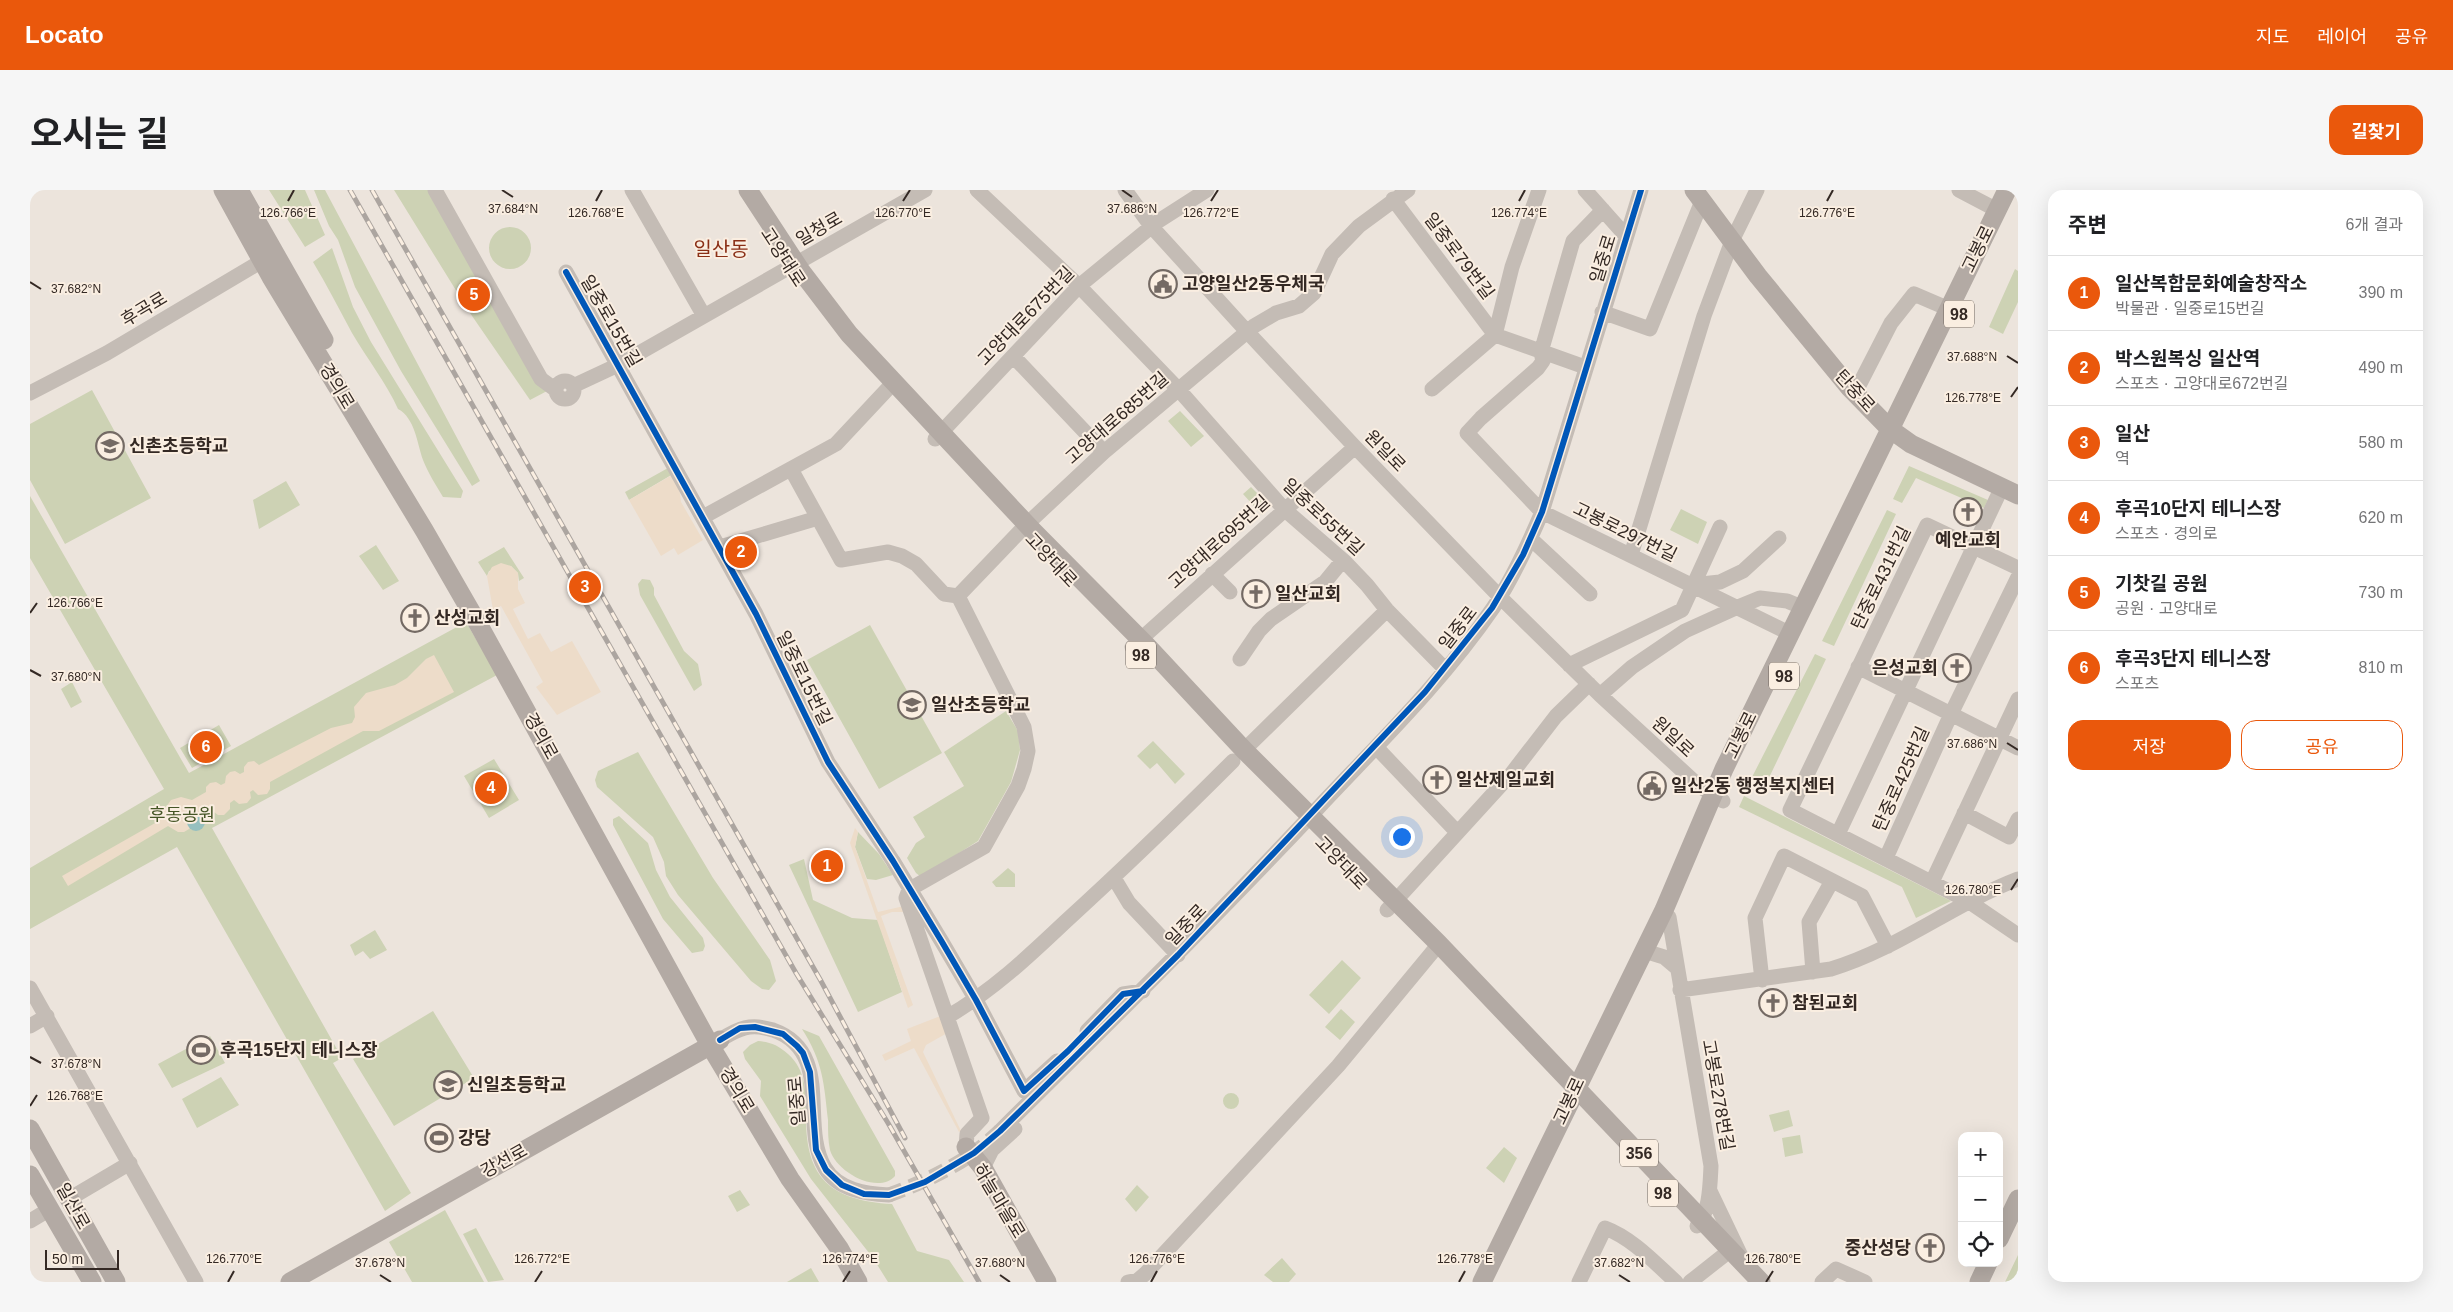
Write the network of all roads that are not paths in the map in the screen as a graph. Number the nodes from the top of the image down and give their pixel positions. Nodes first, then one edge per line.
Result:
1 (223, 190) edge
2 (239, 190) edge
3 (435, 190) edge
4 (632, 190) edge
5 (740, 190) edge
6 (748, 190) edge
7 (977, 190) edge
8 (1125, 190) edge
9 (1207, 190) edge
10 (1408, 190) edge
11 (1539, 190) edge
12 (1586, 190) edge
13 (1641, 190) edge
14 (1757, 190) edge
15 (1959, 190) edge
16 (2007, 190) edge
17 (922, 191) edge
18 (2018, 193) edge
19 (1698, 195) edge
20 (1393, 199) junction
21 (1603, 210) junction
22 (1996, 210) junction
23 (1151, 226) junction
24 (1626, 236) junction
25 (1732, 241) junction
26 (268, 257) junction
27 (790, 267) junction
28 (566, 272) dead end
29 (1079, 286) junction
30 (1949, 309) junction
31 (1602, 312) junction
32 (704, 316) junction
33 (1247, 332) junction
34 (1495, 336) junction
35 (1541, 352) junction
36 (1013, 356) junction
37 (618, 365) junction
38 (1585, 367) junction
39 (892, 385) junction
40 (1432, 389) dead end
41 (1179, 390) junction
42 (30, 393) edge
43 (1855, 393) junction
44 (1894, 432) junction
45 (938, 435) junction
46 (1355, 447) junction
47 (1104, 452) junction
48 (791, 469) junction
49 (2010, 491) edge
50 (1284, 509) junction
51 (1542, 512) junction
52 (703, 517) junction
53 (818, 518) junction
54 (1720, 527) dead end
55 (1021, 530) junction
56 (1779, 538) dead end
57 (1531, 540) junction
58 (720, 547) junction
59 (1974, 547) junction
60 (1630, 555) junction
61 (1343, 560) junction
62 (2018, 568) edge
63 (1212, 574) junction
64 (2018, 577) edge
65 (1692, 585) junction
66 (1230, 592) dead end
67 (1590, 594) dead end
68 (958, 596) junction
69 (1500, 597) junction
70 (1738, 607) junction
71 (1804, 608) junction
72 (1387, 610) junction
73 (1682, 610) junction
74 (1685, 631) junction
75 (1791, 634) junction
76 (1136, 643) junction
77 (1240, 659) dead end
78 (1569, 665) junction
79 (1858, 667) junction
80 (1445, 669) junction
81 (1589, 684) junction
82 (1905, 691) junction
83 (1600, 695) junction
84 (2018, 698) edge
85 (1951, 714) junction
86 (1998, 738) junction
87 (1376, 747) junction
88 (2018, 748) edge
89 (1239, 756) junction
90 (1718, 798) junction
91 (1964, 813) junction
92 (2018, 819) edge
93 (1307, 820) junction
94 (1457, 832) junction
95 (1838, 834) junction
96 (1886, 858) junction
97 (1114, 878) junction
98 (2018, 879) edge
99 (1832, 881) junction
100 (1932, 882) junction
101 (910, 889) junction
102 (1968, 902) junction
103 (1391, 905) junction
104 (1669, 917) junction
105 (2018, 935) edge
106 (1888, 946) junction
107 (1435, 949) junction
108 (1651, 953) junction
109 (1178, 955) junction
110 (1677, 968) junction
111 (1813, 972) junction
112 (1762, 980) junction
113 (30, 988) edge
114 (1143, 990) junction
115 (1680, 990) junction
116 (976, 1000) junction
117 (47, 1016) junction
118 (947, 1017) junction
119 (30, 1026) edge
120 (715, 1043) junction
121 (1024, 1091) joint
122 (1576, 1095) junction
123 (30, 1129) edge
124 (1000, 1131) tunnel mouth
125 (966, 1147) joint
126 (130, 1163) junction
127 (983, 1168) junction
128 (30, 1175) edge
129 (1710, 1191) junction
130 (889, 1195) tunnel mouth
131 (69, 1199) junction
132 (2018, 1199) edge
133 (50, 1209) junction
134 (30, 1221) edge
135 (1699, 1223) junction
136 (2003, 1231) edge
137 (1723, 1256) junction
138 (1986, 1267) edge
139 (1748, 1275) edge
140 (92, 1282) edge
141 (116, 1282) edge
142 (196, 1282) edge
143 (290, 1282) edge
144 (858, 1282) edge
145 (869, 1282) edge
146 (1047, 1282) edge
147 (1128, 1282) edge
148 (1482, 1282) edge
149 (1488, 1282) edge
150 (1579, 1282) edge
151 (1676, 1282) edge
152 (1690, 1282) edge
153 (1761, 1282) edge
154 (1822, 1282) edge
155 (1865, 1282) edge
156 (1979, 1282) edge

1 - 26 main road, 경의로
2 - 26 main road, 경의로
3 - 37 street, 일청로
4 - 32 street
5 - 27 main road, 고양대로 / 98
6 - 27 main road, 고양대로 / 98
7 - 29 street, 일중로55번길
8 - 23 street, 원일로
9 - 23 street
10 - 20 street, 고양대로685번길
11 - 34 street, 일중로79번길
12 - 21 street, 일중로
13 - 24 street, 일중로
14 - 25 street
15 - 22 street
16 - 22 main road, 고봉로 / 98
17 - 27 street, 일청로
18 - 44 main road, 고봉로 / 98
19 - 25 main road, 탄중로
19 - 31 street, 탄중로
20 - 33 street, 고양대로685번길
20 - 34 street, 일중로79번길
21 - 24 street, 일중로
21 - 35 street
22 - 30 main road, 고봉로 / 98
23 - 29 street, 고양대로675번길
23 - 33 street, 원일로
24 - 31 street, 일중로
25 - 43 main road, 탄중로
25 - 60 street
26 - 42 street, 후곡로
26 - 120 main road, 경의로
27 - 32 street, 일청로
27 - 39 main road, 고양대로 / 98
28 - 37 street, 일중로15번길
29 - 36 street, 고양대로675번길
29 - 41 street, 일중로55번길
30 - 43 street
30 - 44 main road, 고봉로 / 98
31 - 38 street, 일중로
32 - 37 street, 일청로
33 - 41 street, 고양대로685번길
33 - 46 street, 원일로
34 - 35 street
34 - 40 street
35 - 38 street
35 - 51 street
36 - 45 street, 고양대로675번길
36 - 47 street
37 - 52 street, 일중로15번길
38 - 51 street, 일중로
39 - 45 main road, 고양대로 / 98
39 - 48 street
41 - 47 street, 고양대로685번길
41 - 50 street, 일중로55번길
43 - 44 main road, 탄중로
44 - 49 main road, 탄중로
44 - 71 main road, 고봉로 / 98
44 - 90 main road, 고봉로 / 98
45 - 55 main road, 고양대로 / 98
46 - 50 street, 고양대로695번길
46 - 69 street, 원일로
47 - 55 street, 고양대로685번길
48 - 52 street
48 - 53 street
49 - 59 street
50 - 61 street, 일중로55번길
50 - 63 street, 고양대로695번길
51 - 57 street, 일중로
51 - 60 street, 고봉로297번길
52 - 58 street, 일중로15번길
53 - 58 street
53 - 68 street
54 - 65 street
55 - 68 street, 고양대로
55 - 76 main road, 고양대로 / 98
56 - 65 street
57 - 67 street
57 - 69 street, 일중로
58 - 101 street, 일중로15번길
59 - 62 street
59 - 79 street, 탄중로431번길
59 - 82 street
60 - 65 street, 고봉로297번길
61 - 72 street, 일중로55번길
61 - 77 street
63 - 66 street
63 - 76 street, 고양대로695번길
64 - 85 street, 탄중로425번길
65 - 70 street, 고봉로297번길
65 - 73 street
68 - 101 street
69 - 78 street, 원일로
69 - 80 street, 일중로
70 - 71 street
70 - 74 street
70 - 75 street, 고봉로297번길
71 - 75 main road, 고봉로 / 98
72 - 80 street, 일중로55번길
72 - 89 street
73 - 74 street
73 - 78 street
74 - 83 street
75 - 90 main road, 고봉로 / 98
76 - 89 main road, 고양대로 / 98
76 - 93 main road, 고양대로 / 98
78 - 81 street, 원일로
79 - 82 street
79 - 95 street, 탄중로431번길
80 - 87 street, 일중로
81 - 83 street, 원일로
81 - 94 street
82 - 85 street
82 - 95 street
83 - 90 street, 원일로
84 - 86 street
85 - 86 street, 탄중로425번길
85 - 96 street, 탄중로425번길
86 - 88 street, 탄중로425번길
86 - 91 street
87 - 93 street, 일중로
87 - 94 street
89 - 93 main road, 고양대로 / 98
89 - 97 street
90 - 104 main road, 고봉로 / 98
90 - 122 main road, 고봉로 / 98
91 - 92 street
91 - 100 street
93 - 103 main road, 고양대로 / 98
93 - 109 street, 일중로
94 - 103 street
95 - 96 street
96 - 100 street
97 - 109 street
97 - 116 street
98 - 102 street
99 - 106 street
99 - 111 street
99 - 112 street
100 - 102 street
101 - 116 street, 일중로15번길
101 - 118 street
102 - 105 street
102 - 106 street
103 - 107 main road, 고양대로 / 98
104 - 108 main road, 고봉로 / 98
104 - 110 street, 고봉로278번길
106 - 111 street
107 - 122 main road, 고양대로 / 98
107 - 147 street
108 - 110 street
108 - 122 main road, 고봉로 / 98
109 - 114 street, 일중로
110 - 115 street, 고봉로278번길
111 - 112 street
112 - 115 street
113 - 117 street
114 - 121 street, 일중로
114 - 124 street, 일중로
114 - 127 street, 일중로
115 - 129 street, 고봉로278번길
116 - 118 street
116 - 121 street, 일중로15번길
117 - 119 street
117 - 126 street
118 - 125 street
120 - 130 street, 일중로
120 - 143 main road, 강선로
120 - 144 main road, 경의로
120 - 145 main road, 경의로
122 - 135 main road, 고양대로 / 356
122 - 148 main road, 고봉로
122 - 149 main road, 고봉로
123 - 131 main road, 일산로
125 - 127 main road, 하늘마을로
126 - 131 street
126 - 142 street
127 - 146 main road, 하늘마을로
128 - 133 main road, 일산로
129 - 135 street, 고봉로278번길
129 - 139 street
131 - 141 main road, 일산로
132 - 136 main road
133 - 134 street
133 - 140 main road, 일산로
135 - 137 main road, 고양대로
135 - 139 main road, 고양대로 / 356
137 - 139 main road, 고양대로
137 - 152 street
138 - 156 main road
139 - 153 main road, 고양대로 / 356
150 - 151 street
154 - 155 street

